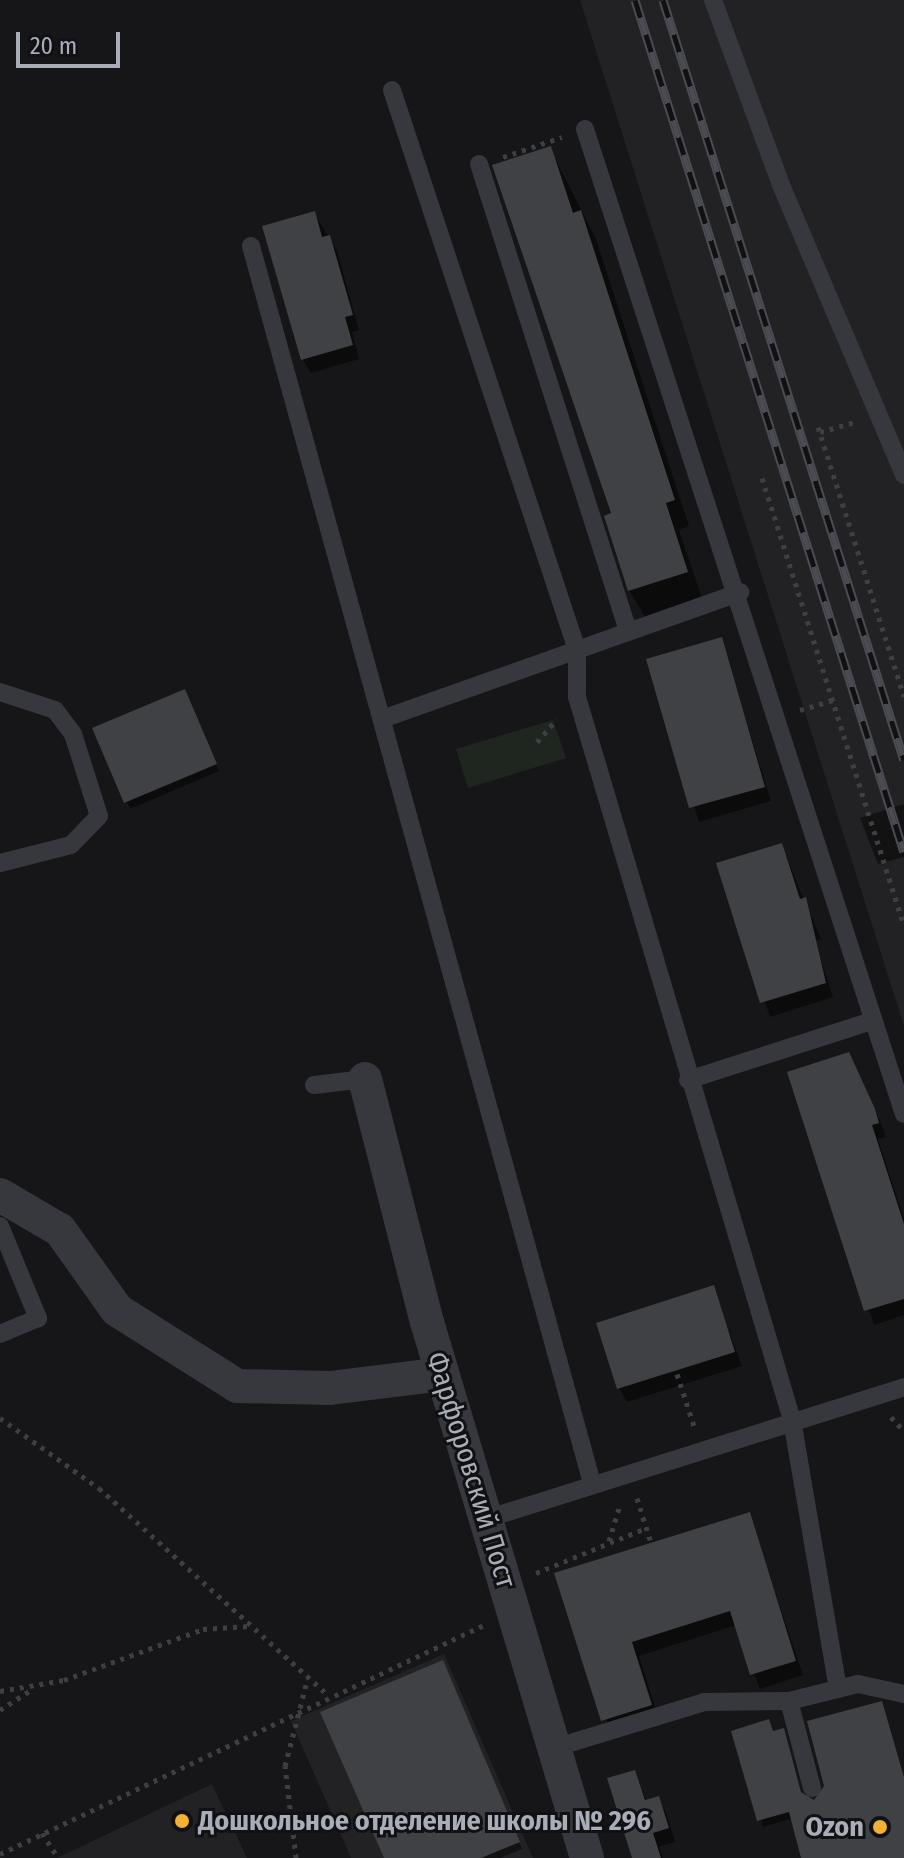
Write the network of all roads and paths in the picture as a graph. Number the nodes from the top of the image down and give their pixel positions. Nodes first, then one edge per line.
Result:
1 (713, 0) edge
2 (392, 90) dead end
3 (585, 129) dead end
4 (479, 164) dead end
5 (251, 246) dead end
6 (854, 422) dead end
7 (904, 475) edge
8 (762, 478) dead end
9 (740, 592) junction
10 (628, 632) junction
11 (577, 650) junction
12 (0, 692) edge
13 (904, 697) edge
14 (833, 700) junction
15 (796, 712) dead end
16 (385, 718) junction
17 (0, 863) edge
18 (904, 925) edge
19 (872, 1021) junction
20 (365, 1079) joint
21 (688, 1080) junction
22 (314, 1085) dead end
23 (904, 1114) edge
24 (0, 1195) edge
25 (0, 1226) edge
26 (0, 1334) edge
27 (442, 1374) junction
28 (677, 1374) dead end
29 (904, 1387) edge
30 (0, 1418) edge
31 (792, 1420) junction
32 (702, 1451) junction
33 (629, 1473) junction
34 (592, 1483) junction
35 (486, 1519) junction
36 (646, 1528) junction
37 (652, 1546) dead end
38 (511, 1602) junction
39 (248, 1626) junction
40 (307, 1681) junction
41 (36, 1687) junction
42 (838, 1689) junction
43 (0, 1691) edge
44 (904, 1694) edge
45 (328, 1695) junction
46 (789, 1701) junction
47 (0, 1710) edge
48 (296, 1710) junction
49 (554, 1748) junction
50 (812, 1788) dead end
51 (42, 1833) junction
52 (0, 1854) edge
53 (58, 1858) edge
54 (296, 1858) edge
55 (587, 1858) edge

1 - 7 lane
2 - 11 lane
3 - 9 lane
4 - 10 lane
5 - 16 lane
6 - 13 path
8 - 14 path
9 - 10 lane
9 - 19 lane
10 - 11 lane
11 - 16 lane
11 - 21 lane
12 - 17 lane
14 - 15 path
14 - 18 path
16 - 34 lane
19 - 21 lane
19 - 23 lane
20 - 22 lane
20 - 27 street, Фарфоровский Пост
21 - 31 lane
24 - 27 street
25 - 26 lane
27 - 35 street, Фарфоровский Пост
28 - 32 path
29 - 31 lane
30 - 39 path
31 - 32 lane
31 - 42 lane
32 - 33 lane
33 - 34 lane
33 - 36 path
34 - 35 lane
35 - 38 street, Фарфоровский Пост
36 - 37 path
36 - 38 path
38 - 45 path
38 - 49 street, Фарфоровский Пост
39 - 40 path
39 - 41 path
40 - 45 path
40 - 48 path
41 - 43 path
41 - 47 path
42 - 44 lane
42 - 46 lane
45 - 48 path
46 - 49 lane
46 - 50 lane
48 - 51 path
48 - 54 path
49 - 55 street, Фарфоровский Пост
51 - 52 path
51 - 53 path

